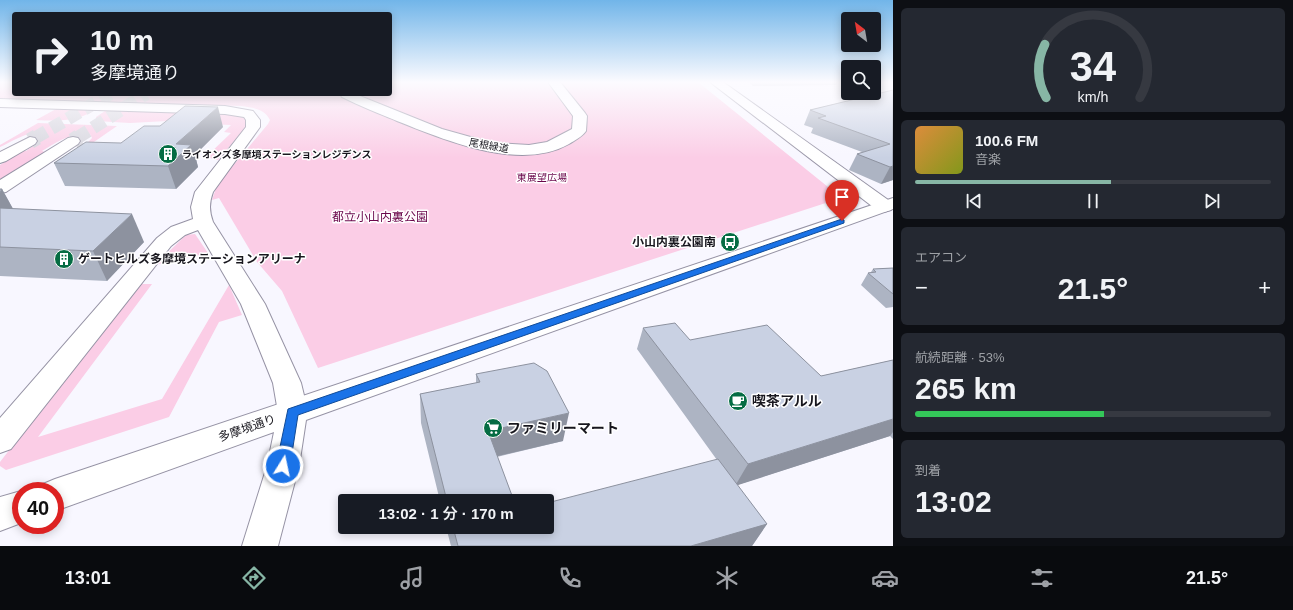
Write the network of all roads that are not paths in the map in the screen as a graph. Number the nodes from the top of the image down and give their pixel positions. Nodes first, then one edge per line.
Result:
1 (144, 107) edge
2 (377, 107) edge
3 (573, 107) edge
4 (751, 107) edge
5 (30, 141) tunnel mouth
6 (73, 141) tunnel mouth
7 (0, 158) edge
8 (0, 188) edge
9 (890, 208) edge
10 (202, 222) junction
11 (293, 412) junction
12 (0, 440) edge
13 (64, 492) edge
14 (12, 510) edge
15 (0, 514) edge
16 (260, 546) edge

1 - 10 street
2 - 3 street, 尾根緑道
4 - 9 street
5 - 7 street
6 - 8 street
9 - 11 street, 多摩境通り
10 - 11 street
10 - 12 street
11 - 13 street, 多摩境通り
11 - 16 street
14 - 15 street

